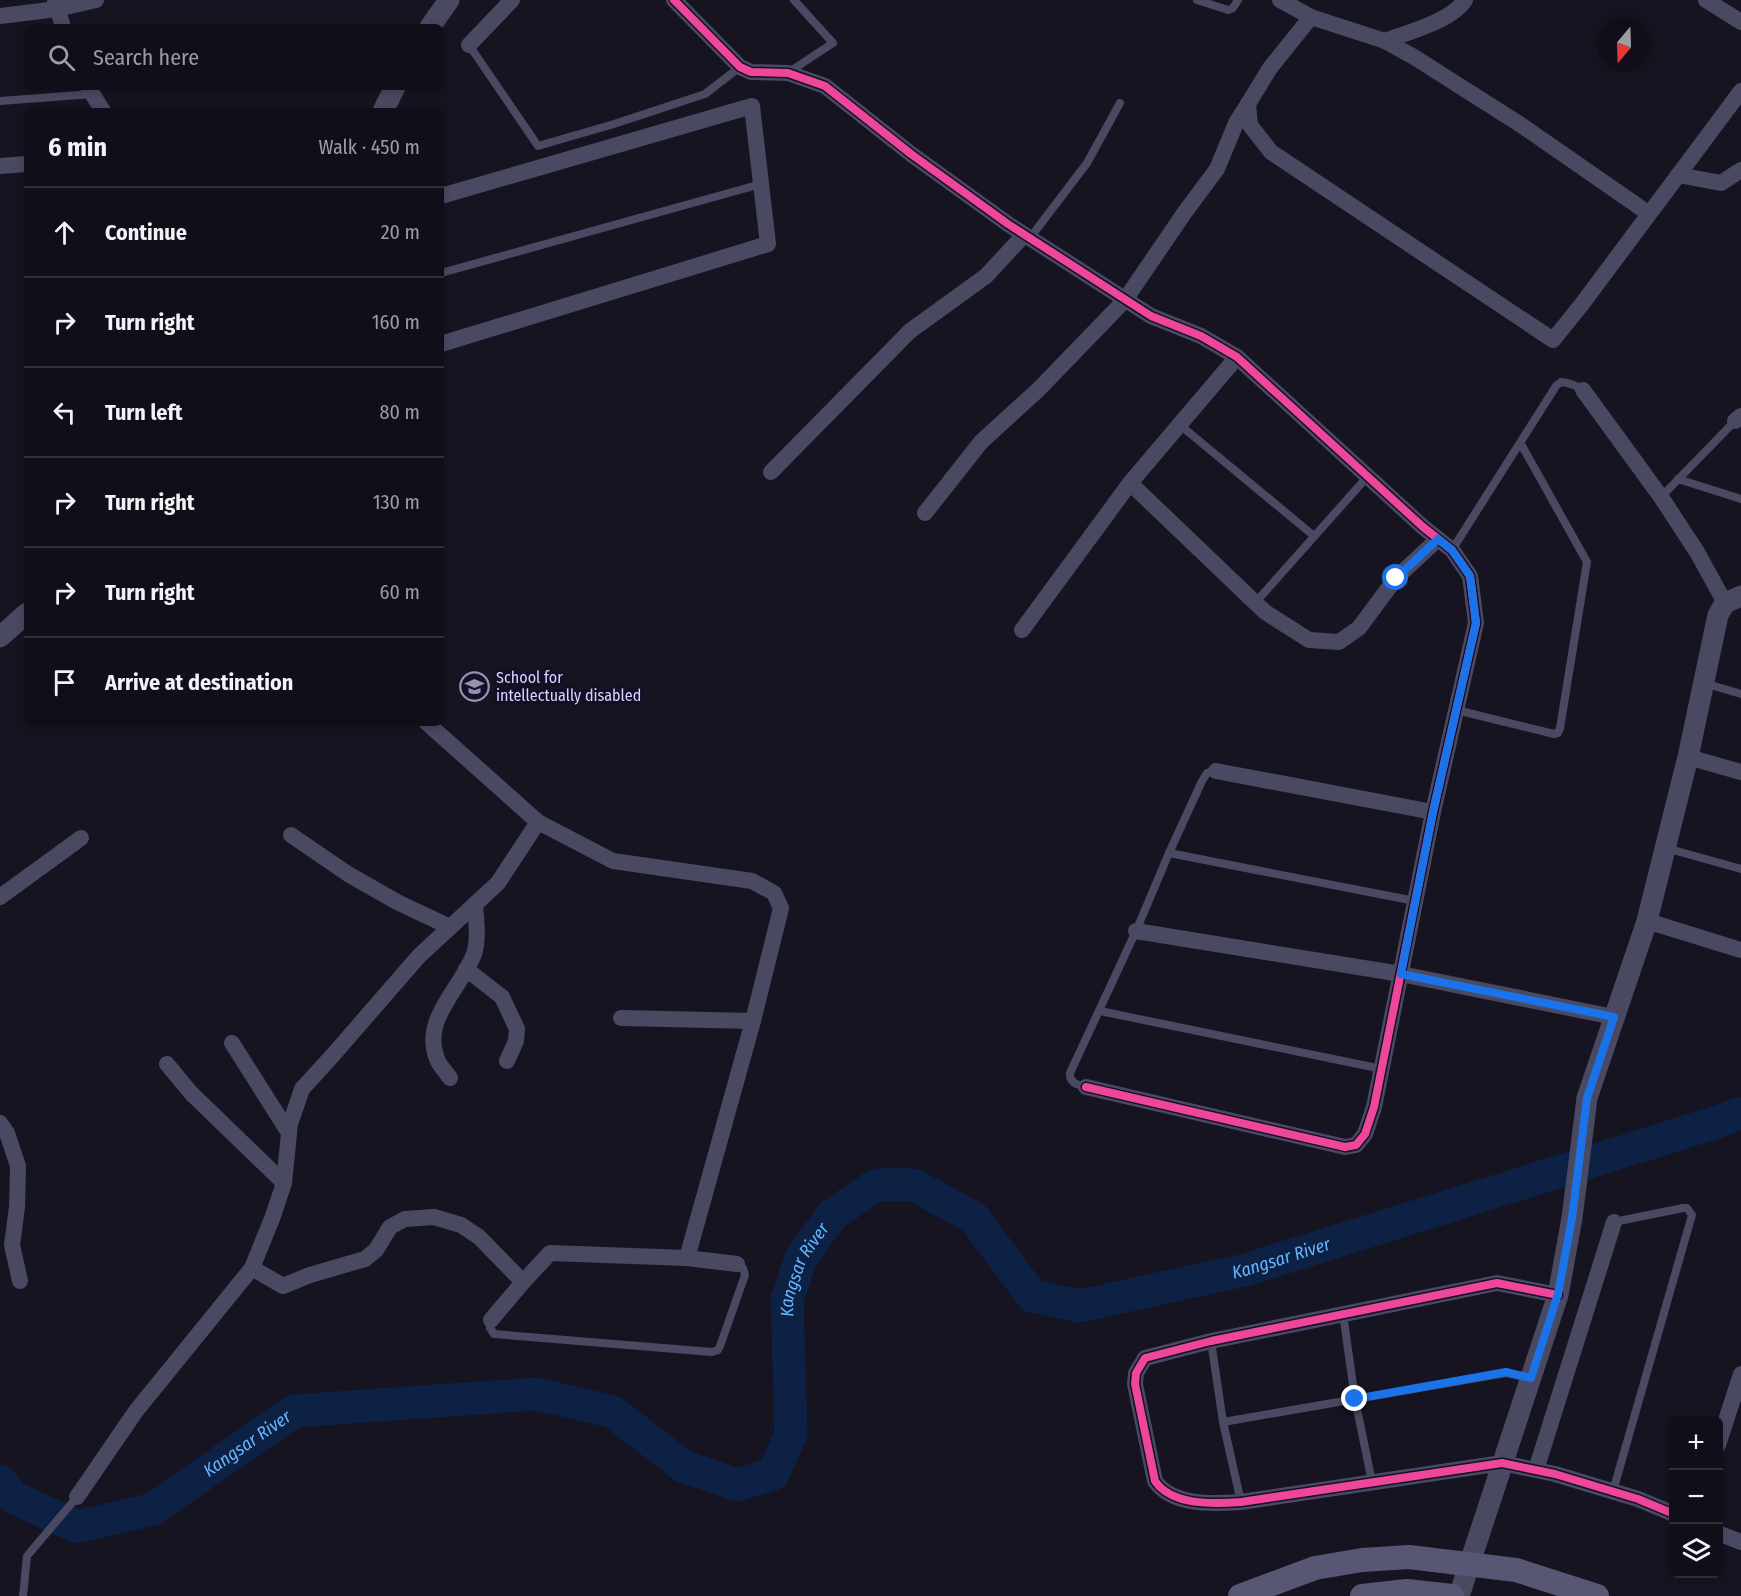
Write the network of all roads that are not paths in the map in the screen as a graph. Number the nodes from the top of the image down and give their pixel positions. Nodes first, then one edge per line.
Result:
1 (96, 0) edge
2 (450, 0) edge
3 (512, 0) edge
4 (674, 0) edge
5 (794, 0) edge
6 (1197, 0) edge
7 (1238, 0) edge
8 (1281, 0) edge
9 (1465, 0) edge
10 (1706, 0) edge
11 (56, 5) edge
12 (0, 16) edge
13 (1311, 17) junction
14 (1741, 22) edge
15 (62, 24) edge
16 (432, 24) edge
17 (1385, 41) junction
18 (469, 45) joint
19 (740, 67) junction
20 (788, 72) junction
21 (394, 90) edge
22 (90, 91) edge
23 (1741, 91) edge
24 (0, 101) edge
25 (1120, 103) dead end
26 (1248, 104) junction
27 (101, 108) edge
28 (384, 108) edge
29 (24, 164) edge
30 (0, 166) edge
31 (1741, 170) edge
32 (1678, 175) junction
33 (761, 184) junction
34 (444, 195) edge
35 (1648, 213) junction
36 (1027, 236) junction
37 (444, 272) edge
38 (1125, 300) junction
39 (444, 343) edge
40 (1237, 357) junction
41 (1583, 390) joint
42 (1738, 419) edge
43 (1180, 424) junction
44 (1521, 444) junction
45 (771, 472) dead end
46 (1368, 476) junction
47 (1678, 479) junction
48 (1130, 483) junction
49 (1661, 497) junction
50 (1741, 498) edge
51 (925, 513) dead end
52 (1314, 536) junction
53 (1438, 539) junction
54 (1452, 550) junction
55 (1733, 599) edge
56 (1255, 603) junction
57 (24, 616) edge
58 (1022, 630) dead end
59 (0, 637) edge
60 (1704, 683) junction
61 (1741, 694) edge
62 (1456, 710) junction
63 (430, 726) edge
64 (1688, 757) junction
65 (1216, 771) joint
66 (1741, 771) edge
67 (1433, 812) junction
68 (538, 822) junction
69 (291, 835) dead end
70 (81, 838) dead end
71 (1665, 847) junction
72 (1168, 853) junction
73 (1741, 869) edge
74 (0, 897) edge
75 (1415, 901) junction
76 (475, 904) junction
77 (1647, 921) junction
78 (450, 927) junction
79 (1136, 931) junction
80 (1741, 950) edge
81 (466, 969) junction
82 (1401, 974) junction
83 (1100, 1011) junction
84 (1614, 1017) junction
85 (621, 1018) dead end
86 (753, 1021) junction
87 (232, 1043) dead end
88 (507, 1061) dead end
89 (167, 1064) dead end
90 (1382, 1069) junction
91 (450, 1078) dead end
92 (1086, 1087) joint
93 (0, 1123) edge
94 (289, 1133) junction
95 (284, 1183) junction
96 (1614, 1222) joint
97 (687, 1258) junction
98 (737, 1264) joint
99 (252, 1268) junction
100 (20, 1281) dead end
101 (523, 1282) junction
102 (1558, 1294) junction
103 (1343, 1313) junction
104 (491, 1320) joint
105 (1211, 1341) junction
106 (1741, 1377) edge
107 (1531, 1378) junction
108 (1355, 1399) junction
109 (1223, 1422) junction
110 (1723, 1433) edge
111 (1502, 1463) junction
112 (1536, 1470) junction
113 (1372, 1482) junction
114 (1613, 1491) junction
115 (77, 1497) joint
116 (1241, 1502) junction
117 (1669, 1512) edge
118 (1723, 1535) edge
119 (1741, 1542) edge
120 (1469, 1564) junction
121 (23, 1596) edge
122 (1240, 1596) edge
123 (1362, 1596) edge
124 (1452, 1596) edge
125 (1459, 1596) edge
126 (1597, 1596) edge

1 - 11 street
2 - 16 street
3 - 18 street
4 - 19 street
5 - 20 lane
6 - 7 lane
8 - 13 street
9 - 17 street
10 - 14 street
11 - 12 street
11 - 15 street
13 - 17 street
13 - 26 street
17 - 35 street
18 - 19 lane
19 - 20 street
20 - 36 street
21 - 28 street
22 - 24 lane
22 - 27 street
23 - 32 street
25 - 36 lane
26 - 35 street
26 - 38 street
29 - 30 street
31 - 32 street
32 - 35 street
33 - 34 street
33 - 37 lane
33 - 39 street
36 - 38 street
36 - 45 street
38 - 40 street
38 - 51 street
40 - 43 street
40 - 46 street
41 - 44 lane
41 - 49 street
42 - 47 lane
43 - 48 street
43 - 52 lane
44 - 54 lane
44 - 62 lane
46 - 52 lane
46 - 53 street
47 - 49 lane
47 - 50 lane
48 - 56 street
48 - 58 street
49 - 55 street
52 - 56 lane
53 - 54 street
53 - 56 street
54 - 62 street
55 - 60 street
57 - 59 street
60 - 61 lane
60 - 64 street
62 - 67 street
63 - 68 street
64 - 66 street
64 - 71 street
65 - 67 street
65 - 72 lane
67 - 75 street
68 - 76 street
68 - 86 street
69 - 78 street
70 - 74 street
71 - 73 lane
71 - 77 street
72 - 75 lane
72 - 79 lane
75 - 82 street
76 - 78 street
76 - 81 street
77 - 80 street
77 - 84 street
78 - 94 street
79 - 82 street
79 - 83 lane
81 - 88 street
81 - 91 street
82 - 84 street
82 - 90 street
83 - 90 lane
83 - 92 lane
84 - 102 street
85 - 86 street
86 - 97 street
87 - 94 street
89 - 95 street
90 - 92 street
93 - 100 street
94 - 95 street
95 - 99 street
96 - 112 street
96 - 114 lane
97 - 98 street
97 - 101 street
98 - 104 lane
99 - 101 street
99 - 115 street
101 - 104 street
102 - 103 street
102 - 107 street
103 - 105 street
103 - 108 lane
105 - 109 lane
105 - 116 street
106 - 110 street
107 - 108 lane
107 - 111 street
108 - 109 lane
108 - 113 lane
109 - 116 lane
111 - 112 street
111 - 113 street
111 - 120 street
112 - 114 street
113 - 116 street
114 - 117 street
115 - 121 lane
118 - 119 street
120 - 122 main road
120 - 125 street
120 - 126 main road
123 - 124 main road

